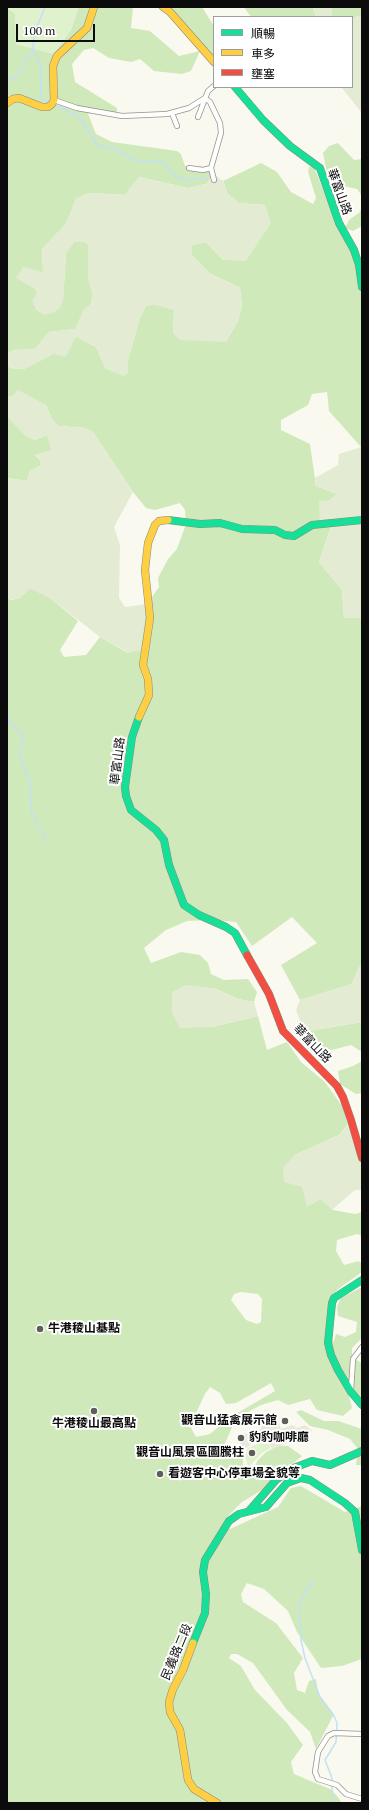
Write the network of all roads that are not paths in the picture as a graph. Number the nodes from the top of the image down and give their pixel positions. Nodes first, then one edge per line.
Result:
1 (94, 7) edge
2 (163, 7) edge
3 (213, 61) edge
4 (213, 87) edge
5 (237, 88) edge
6 (205, 98) junction
7 (53, 102) junction
8 (7, 103) edge
9 (172, 113) junction
10 (198, 118) dead end
11 (177, 126) dead end
12 (189, 168) dead end
13 (211, 168) junction
14 (214, 180) dead end
15 (362, 287) edge
16 (362, 520) edge
17 (362, 1158) edge
18 (362, 1280) edge
19 (362, 1347) edge
20 (351, 1392) junction
21 (362, 1405) edge
22 (362, 1450) edge
23 (249, 1511) junction
24 (362, 1550) edge
25 (362, 1734) edge
26 (362, 1799) edge
27 (218, 1803) edge

1 - 7 street
2 - 3 street
4 - 6 street
5 - 15 street, 華富山路
6 - 9 street
6 - 10 street
6 - 13 street
7 - 8 street
7 - 9 street
9 - 11 street
12 - 13 street
13 - 14 street
16 - 17 street, 華富山路
18 - 20 street
19 - 20 street
20 - 21 street
22 - 23 street
23 - 24 street
23 - 27 street, 民義路二段
25 - 26 street

